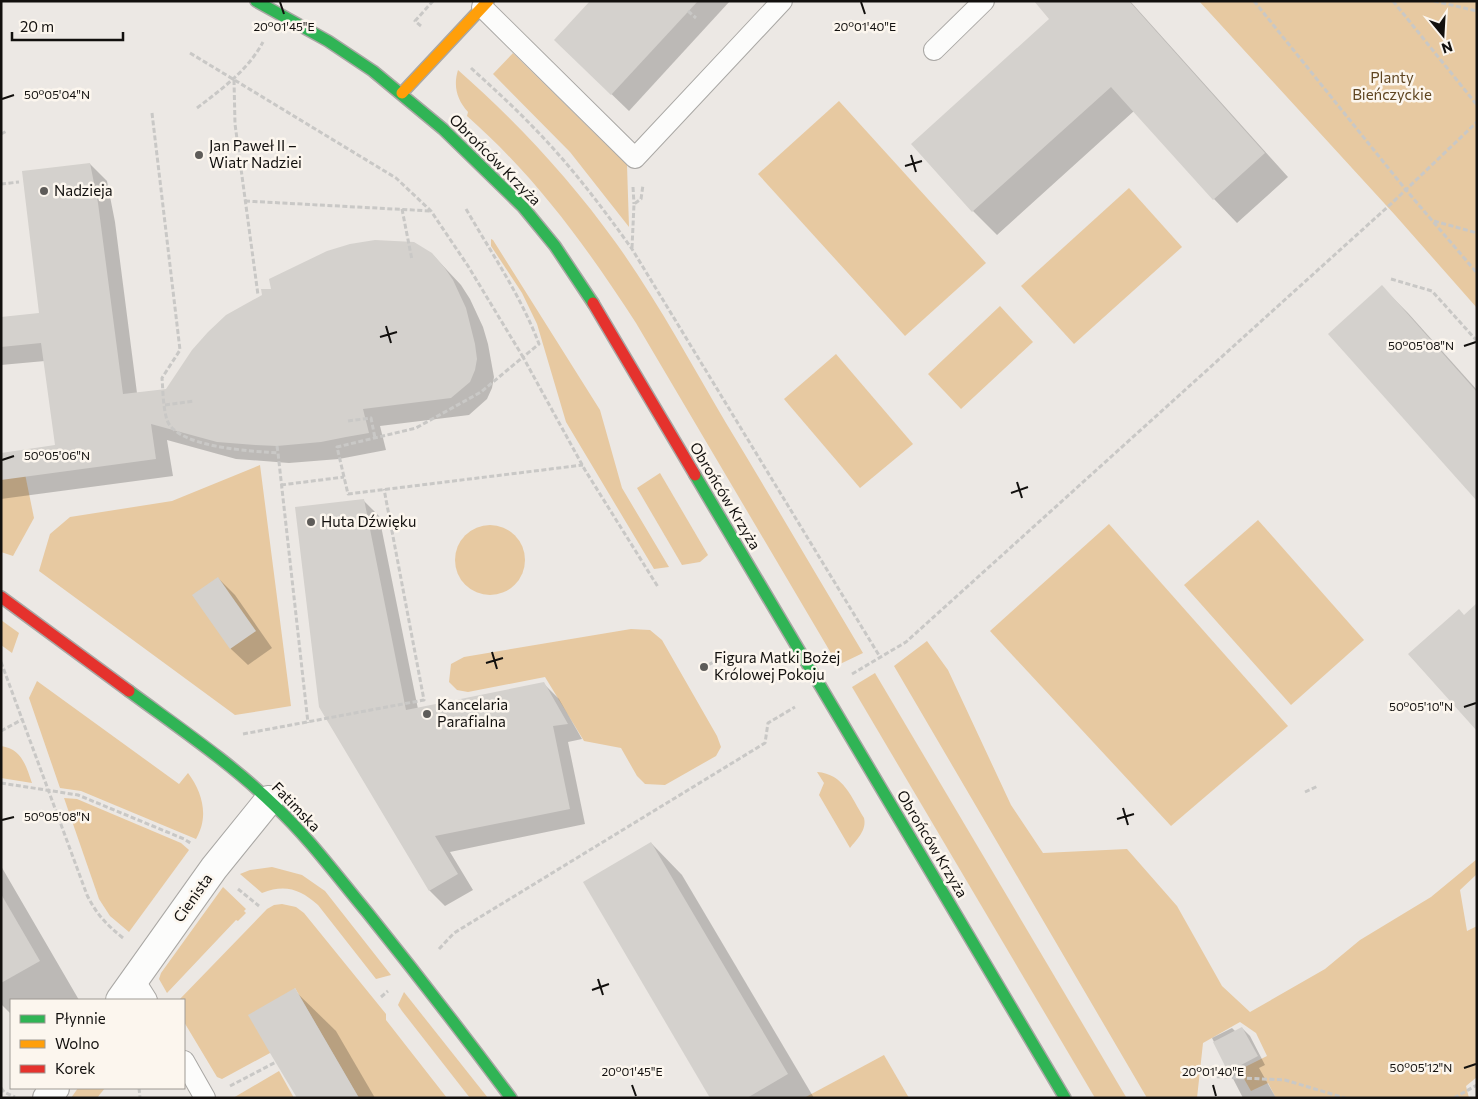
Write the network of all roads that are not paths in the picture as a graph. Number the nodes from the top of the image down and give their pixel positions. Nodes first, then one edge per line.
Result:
1 (256, 1) edge
2 (782, 1) edge
3 (984, 1) edge
4 (485, 4) edge
5 (934, 50) dead end
6 (402, 93) junction
7 (1, 597) edge
8 (269, 800) junction
9 (134, 994) edge
10 (185, 1063) edge
11 (205, 1098) edge
12 (511, 1098) edge
13 (1064, 1098) edge

1 - 6 street, Obrońców Krzyża
2 - 4 lane
3 - 5 lane
4 - 6 street
6 - 13 street, Obrońców Krzyża
7 - 8 street, Fatimska
8 - 9 street, Cienista
8 - 12 street, Fatimska
10 - 11 lane

